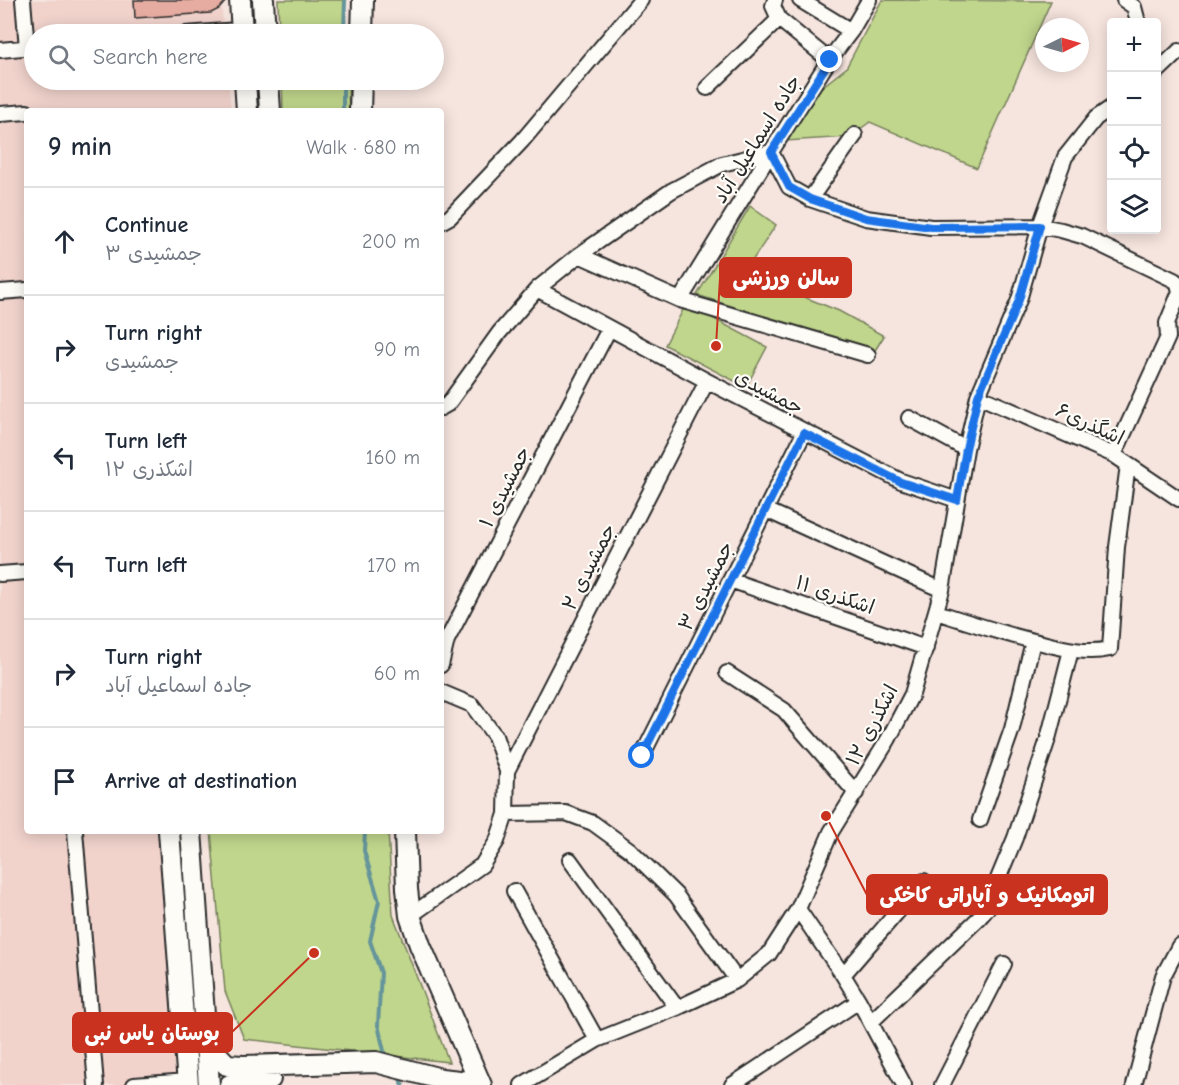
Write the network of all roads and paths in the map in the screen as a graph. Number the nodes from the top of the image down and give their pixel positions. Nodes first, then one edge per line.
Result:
1 (23, 0) edge
2 (240, 0) edge
3 (263, 0) edge
4 (363, 0) edge
5 (641, 0) edge
6 (774, 0) edge
7 (800, 0) edge
8 (869, 0) edge
9 (1124, 0) edge
10 (779, 18) junction
11 (1137, 18) edge
12 (27, 24) edge
13 (242, 24) edge
14 (265, 24) edge
15 (362, 24) edge
16 (850, 31) junction
17 (24, 48) edge
18 (0, 50) edge
19 (1179, 51) edge
20 (830, 60) junction
21 (1157, 72) edge
22 (707, 87) dead end
23 (246, 90) edge
24 (269, 90) edge
25 (361, 90) edge
26 (247, 108) edge
27 (270, 108) edge
28 (360, 108) edge
29 (1107, 110) edge
30 (24, 112) edge
31 (0, 114) edge
32 (855, 135) dead end
33 (771, 152) junction
34 (810, 199) junction
35 (444, 220) edge
36 (1040, 226) junction
37 (579, 255) junction
38 (1179, 288) edge
39 (537, 289) junction
40 (24, 290) edge
41 (0, 292) edge
42 (1179, 294) edge
43 (680, 300) junction
44 (609, 329) junction
45 (1174, 340) edge
46 (868, 355) dead end
47 (706, 381) junction
48 (978, 396) junction
49 (444, 406) edge
50 (909, 418) dead end
51 (804, 433) junction
52 (966, 449) junction
53 (1114, 455) junction
54 (1128, 465) junction
55 (1179, 499) edge
56 (957, 500) junction
57 (766, 510) junction
58 (24, 572) edge
59 (0, 574) edge
60 (730, 580) junction
61 (942, 590) junction
62 (936, 612) junction
63 (1033, 641) junction
64 (926, 648) junction
65 (1071, 650) junction
66 (444, 652) edge
67 (727, 673) dead end
68 (444, 693) edge
69 (642, 756) dead end
70 (507, 771) junction
71 (856, 793) junction
72 (506, 814) junction
73 (980, 820) dead end
74 (75, 834) edge
75 (169, 834) edge
76 (191, 834) edge
77 (405, 834) edge
78 (570, 860) dead end
79 (924, 881) dead end
80 (514, 891) dead end
81 (798, 909) junction
82 (410, 916) junction
83 (1179, 946) edge
84 (1004, 964) dead end
85 (843, 975) junction
86 (737, 980) junction
87 (859, 1001) junction
88 (676, 1008) junction
89 (871, 1022) junction
90 (597, 1040) junction
91 (206, 1043) junction
92 (339, 1070) junction
93 (188, 1083) edge
94 (96, 1085) edge
95 (134, 1085) edge
96 (209, 1085) edge
97 (230, 1085) edge
98 (412, 1085) edge
99 (473, 1085) edge
100 (481, 1085) edge
101 (522, 1085) edge
102 (732, 1085) edge
103 (904, 1085) edge
104 (942, 1085) edge
105 (1134, 1085) edge

1 - 12 street
2 - 13 street
3 - 14 street
4 - 15 street
5 - 35 street
6 - 10 street
7 - 16 street
8 - 16 street, جاده اسماعیل آباد
9 - 11 street
10 - 20 street
10 - 22 street
16 - 20 street, جاده اسماعیل آباد
17 - 18 street
19 - 21 street
20 - 33 street, جاده اسماعیل آباد
23 - 26 street
24 - 27 street
25 - 28 street
29 - 36 street, اشکذری ۱۲
30 - 31 street
32 - 34 street
33 - 34 street
33 - 37 street
33 - 43 street, جاده اسماعیل آباد
34 - 36 street
36 - 38 street
36 - 48 street, اشکذری ۱۲
37 - 39 street
37 - 43 street
39 - 44 street, جمشیدی
39 - 49 street
40 - 41 street
42 - 45 street
43 - 46 street
44 - 47 street, جمشیدی
44 - 66 street, جمشیدی ۱
45 - 53 street
47 - 51 street, جمشیدی
47 - 70 street, جمشیدی ۲
48 - 52 street, اشکذری ۱۲
48 - 53 street, اشگذری۶
50 - 52 street
51 - 56 street, جمشیدی
51 - 57 street, جمشیدی ۳
52 - 56 street, اشکذری ۱۲
53 - 54 street, اشگذری۶
54 - 55 street, اشگذری۶
54 - 65 street
56 - 61 street, اشکذری ۱۲
57 - 60 street, جمشیدی ۳
57 - 61 street
58 - 59 street
60 - 64 street, اشکذری ۱۱
60 - 69 street, جمشیدی ۳
61 - 62 street, اشکذری ۱۲
62 - 63 street
62 - 64 street, اشکذری ۱۲
63 - 65 street
63 - 73 street
64 - 71 street, اشکذری ۱۲
65 - 89 street
67 - 71 street
68 - 70 street
70 - 72 street
71 - 81 street, اشکذری ۱۲
72 - 82 street
72 - 86 street
74 - 94 street
75 - 93 street
76 - 91 street
77 - 82 street
78 - 88 street
79 - 85 street
80 - 90 street
81 - 85 street
81 - 86 street, اشکذری ۱۲
82 - 100 street
83 - 105 street
84 - 104 street
85 - 87 street
86 - 88 street, اشکذری ۱۲
87 - 89 street
87 - 102 street
88 - 90 street, اشکذری ۱۲
89 - 103 street
90 - 101 street, اشکذری ۱۲
91 - 92 street
91 - 96 street
92 - 97 street
92 - 98 street
92 - 99 street
93 - 95 street

